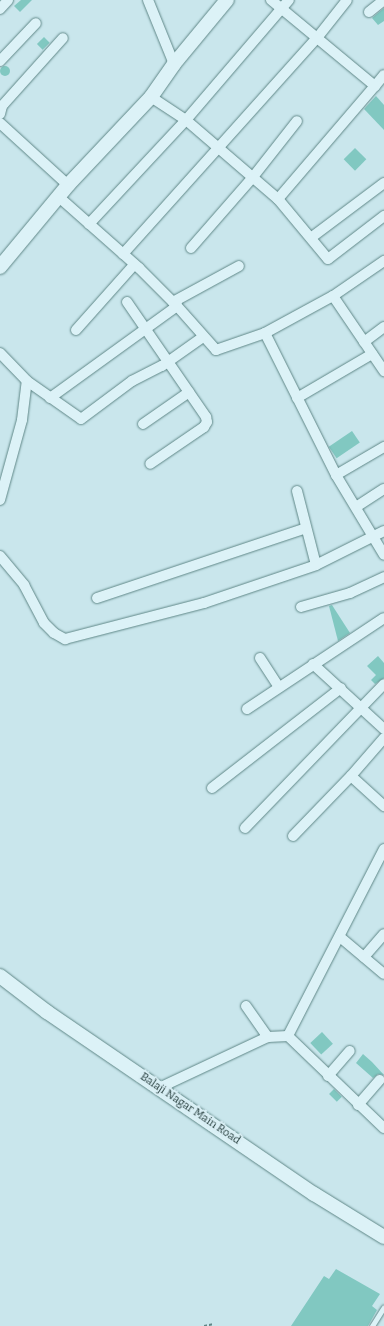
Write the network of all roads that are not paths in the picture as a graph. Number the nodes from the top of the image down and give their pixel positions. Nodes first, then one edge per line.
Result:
1 (8, 0) edge
2 (148, 0) edge
3 (227, 0) edge
4 (270, 0) edge
5 (289, 0) edge
6 (347, 0) edge
7 (384, 0) edge
8 (0, 9) edge
9 (281, 9) junction
10 (369, 12) dead end
11 (36, 23) dead end
12 (63, 38) dead end
13 (317, 38) junction
14 (0, 61) edge
15 (174, 64) junction
16 (384, 75) edge
17 (375, 86) junction
18 (151, 97) junction
19 (0, 114) edge
20 (186, 120) junction
21 (297, 121) dead end
22 (0, 123) edge
23 (218, 147) junction
24 (253, 177) junction
25 (384, 183) edge
26 (68, 185) junction
27 (60, 198) junction
28 (278, 199) junction
29 (384, 216) edge
30 (89, 224) junction
31 (312, 237) junction
32 (191, 248) dead end
33 (123, 254) junction
34 (384, 261) edge
35 (134, 265) junction
36 (238, 266) dead end
37 (0, 267) edge
38 (333, 296) junction
39 (127, 302) dead end
40 (175, 304) junction
41 (384, 327) edge
42 (76, 330) dead end
43 (146, 330) junction
44 (265, 333) junction
45 (203, 337) junction
46 (364, 342) junction
47 (0, 353) edge
48 (372, 354) junction
49 (168, 362) junction
50 (384, 371) edge
51 (27, 381) junction
52 (189, 392) junction
53 (50, 398) junction
54 (297, 398) junction
55 (143, 424) dead end
56 (384, 447) edge
57 (150, 464) dead end
58 (336, 475) junction
59 (384, 489) edge
60 (297, 491) dead end
61 (1, 496) edge
62 (356, 507) junction
63 (306, 528) junction
64 (384, 531) edge
65 (374, 538) junction
66 (384, 555) edge
67 (0, 556) edge
68 (316, 565) junction
69 (384, 577) edge
70 (97, 598) dead end
71 (301, 608) dead end
72 (384, 618) edge
73 (260, 658) dead end
74 (313, 664) junction
75 (384, 684) edge
76 (279, 688) junction
77 (341, 688) junction
78 (363, 708) junction
79 (247, 709) dead end
80 (384, 729) edge
81 (384, 738) edge
82 (351, 776) junction
83 (212, 788) dead end
84 (384, 806) edge
85 (245, 828) dead end
86 (293, 836) dead end
87 (384, 849) edge
88 (384, 934) edge
89 (340, 937) junction
90 (364, 957) junction
91 (384, 974) edge
92 (0, 976) edge
93 (246, 1006) dead end
94 (288, 1036) junction
95 (268, 1037) junction
96 (350, 1051) dead end
97 (328, 1076) junction
98 (380, 1080) dead end
99 (159, 1088) junction
100 (358, 1105) junction
101 (384, 1128) edge
102 (384, 1237) edge
103 (384, 1306) edge
104 (372, 1326) edge

1 - 8 street
2 - 15 street
3 - 15 street
4 - 9 street
5 - 9 street
6 - 13 street
7 - 10 street
9 - 13 street
9 - 20 street
11 - 14 street
12 - 19 street
13 - 17 street
13 - 23 street
15 - 18 street
16 - 17 street
17 - 28 street
18 - 20 street
18 - 26 street
20 - 23 street
20 - 30 street
21 - 24 street
22 - 26 street
23 - 24 street
23 - 33 street
24 - 28 street
24 - 32 street
25 - 31 street
26 - 27 street
27 - 30 street
27 - 37 street
28 - 31 street
29 - 31 street
30 - 33 street
33 - 35 street
34 - 38 street
35 - 40 street
35 - 42 street
36 - 40 street
38 - 44 street
38 - 46 street
39 - 43 street
40 - 43 street
40 - 45 street
41 - 46 street
43 - 49 street
43 - 53 street
44 - 45 street
44 - 54 street
45 - 49 street
46 - 48 street
47 - 51 street
48 - 50 street
48 - 54 street
49 - 52 street
49 - 53 street
51 - 53 street
51 - 61 street
52 - 55 street
52 - 57 street
54 - 58 street
56 - 58 street
58 - 62 street
59 - 62 street
60 - 63 street
62 - 65 street
63 - 68 street
63 - 70 street
64 - 65 street
65 - 66 street
65 - 68 street
67 - 68 street
69 - 71 street
72 - 74 street
73 - 76 street
74 - 76 street
74 - 77 street
75 - 78 street
76 - 79 street
77 - 78 street
77 - 83 street
78 - 80 street
78 - 85 street
81 - 82 street
82 - 84 street
82 - 86 street
87 - 89 street
88 - 90 street
89 - 90 street
89 - 94 street
90 - 91 street
92 - 99 street, Balaji Nagar Main Road
93 - 95 street
94 - 95 street
94 - 97 street
95 - 99 street
96 - 97 street
97 - 100 street
98 - 100 street
99 - 102 street, Balaji Nagar Main Road
100 - 101 street
103 - 104 lane

